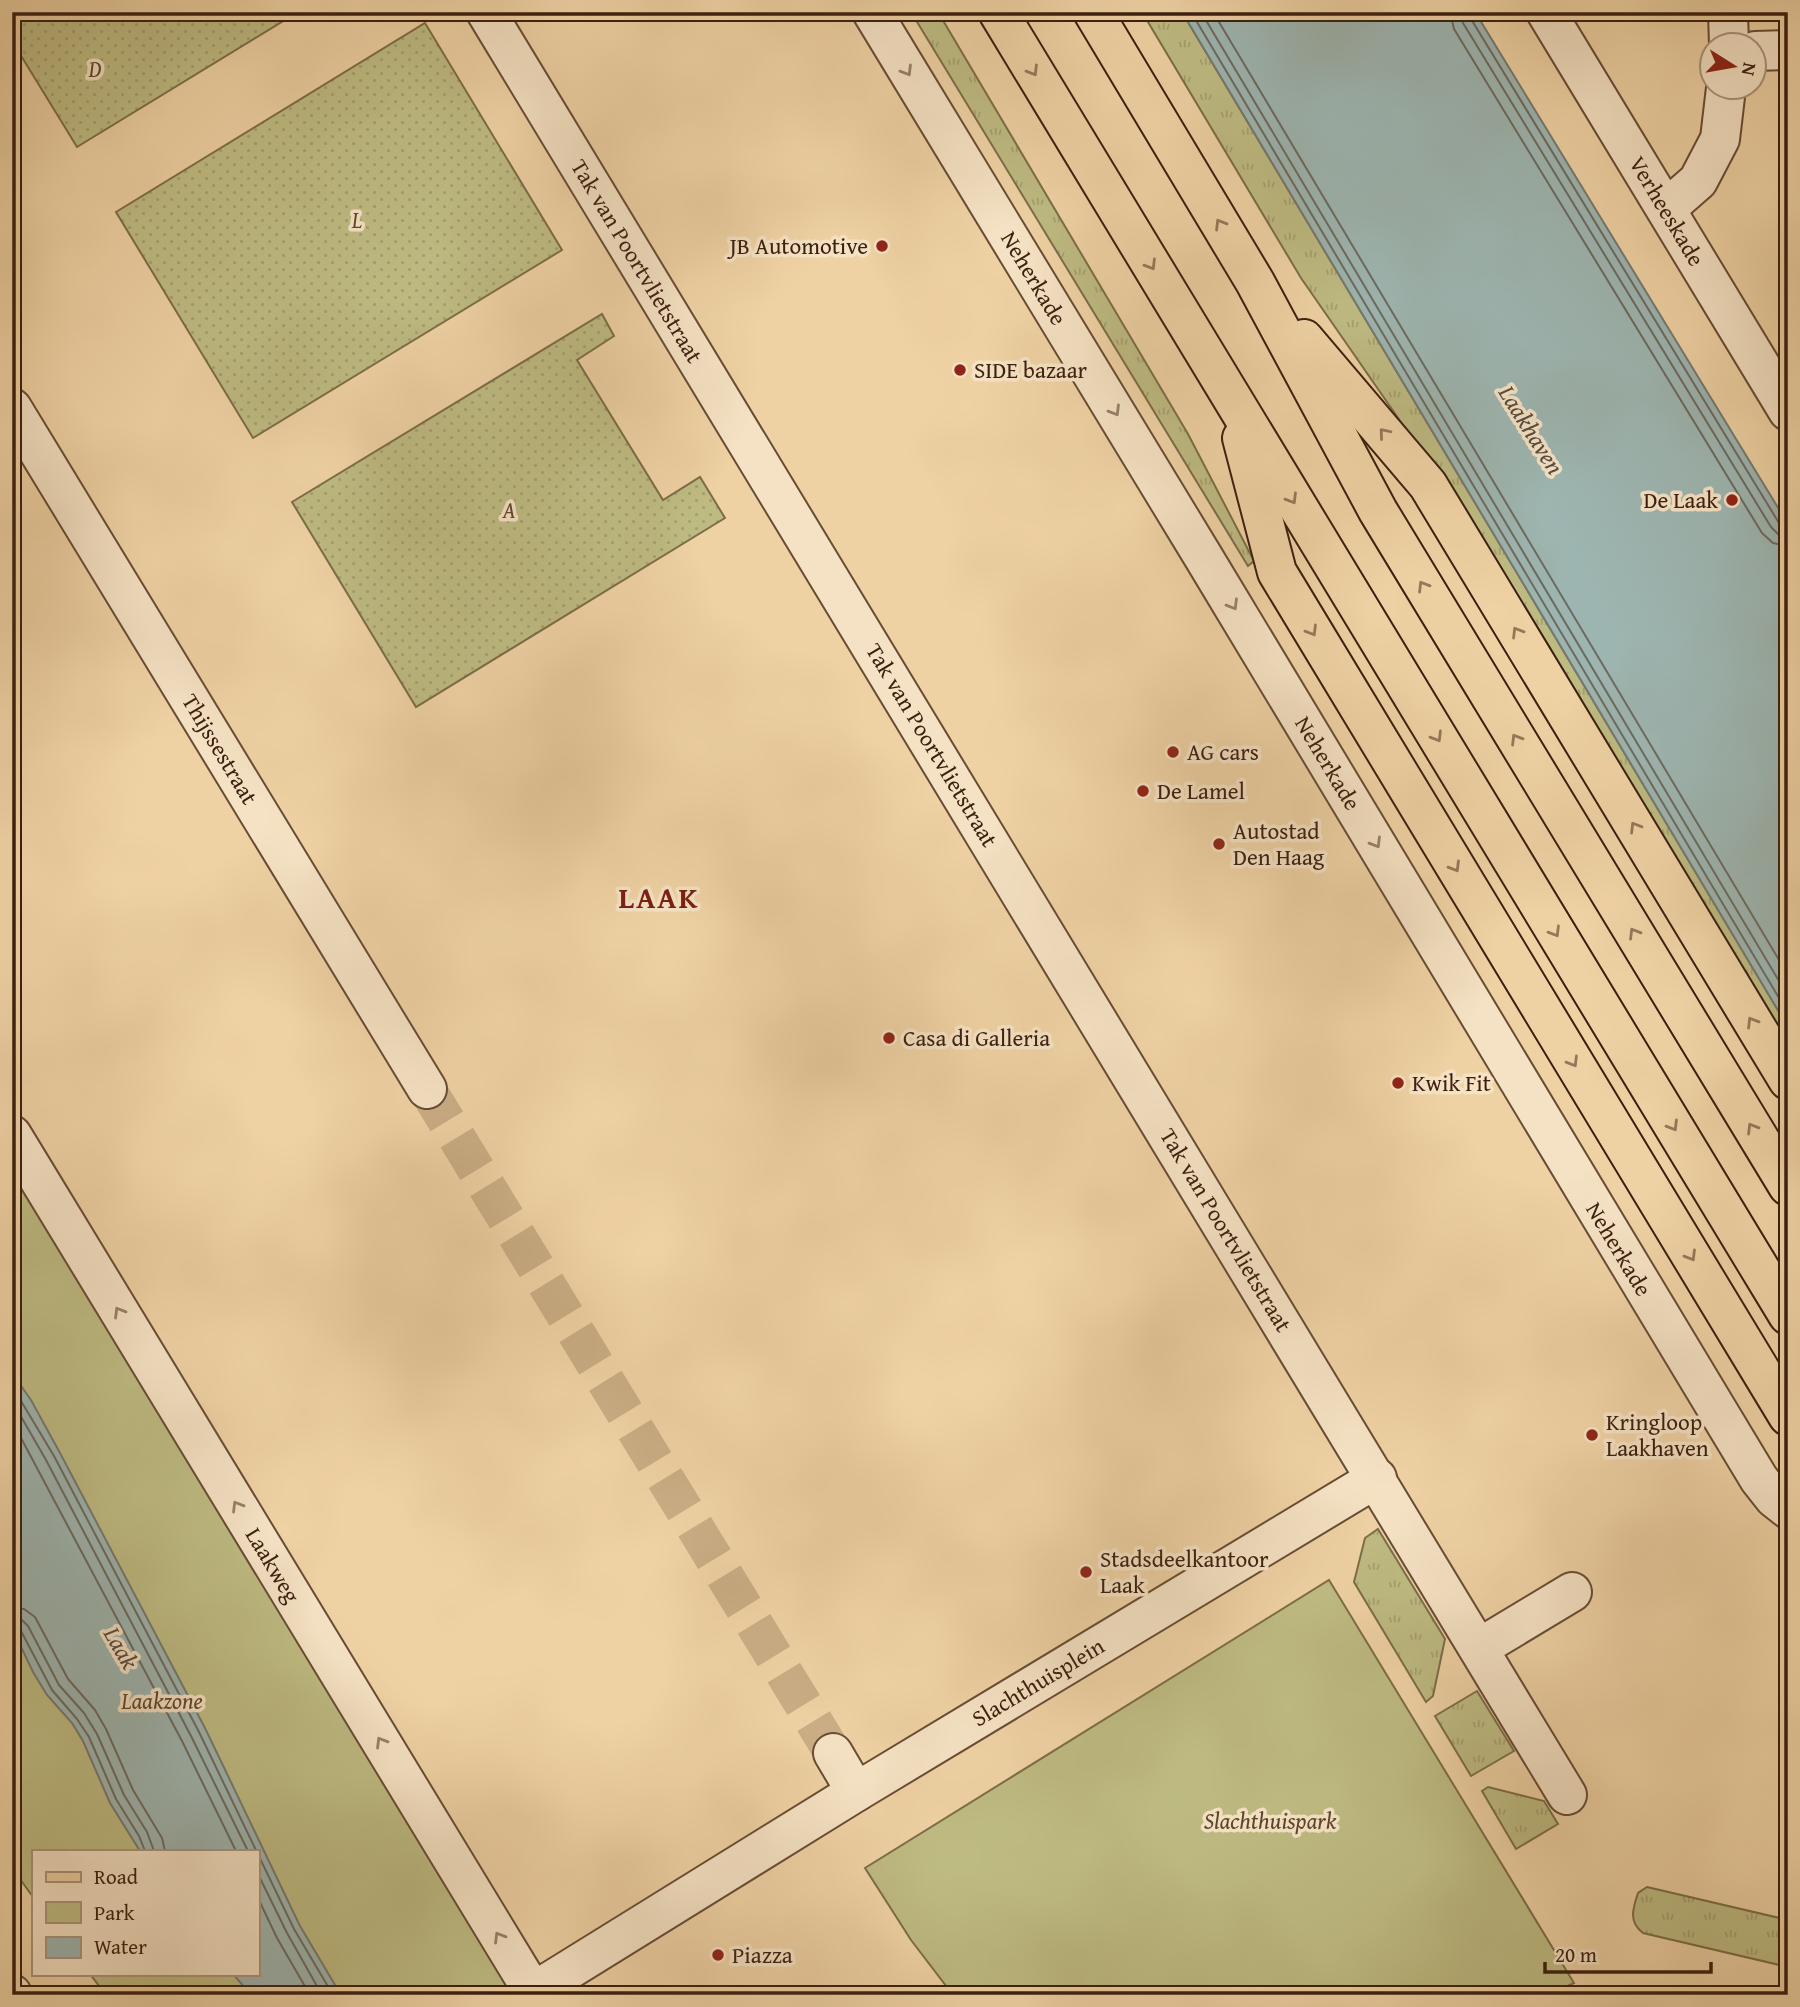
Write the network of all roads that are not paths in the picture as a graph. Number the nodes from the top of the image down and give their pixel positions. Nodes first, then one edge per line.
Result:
1 (486, 12) edge
2 (872, 12) edge
3 (998, 12) edge
4 (1093, 12) edge
5 (1546, 12) edge
6 (1727, 12) edge
7 (1728, 32) edge
8 (1788, 50) edge
9 (1769, 51) edge
10 (1724, 102) edge
11 (1666, 209) junction
12 (1255, 282) junction
13 (1232, 398) junction
14 (12, 408) edge
15 (1788, 411) edge
16 (1788, 1080) edge
17 (428, 1089) tunnel mouth
18 (12, 1135) edge
19 (1788, 1186) edge
20 (1788, 1315) edge
21 (1788, 1416) edge
22 (1377, 1478) junction
23 (1788, 1509) edge
24 (1572, 1592) dead end
25 (1479, 1648) junction
26 (833, 1753) tunnel mouth
27 (856, 1792) junction
28 (1567, 1795) dead end
29 (534, 1993) edge

1 - 22 street, Tak van Poortvlietstraat
2 -> 23 street, Neherkade
3 -> 13 main road
12 -> 4 main road
5 - 11 street, Verheeskade
6 - 7 street
8 - 9 street
10 - 11 street
11 - 15 street, Verheeskade
16 -> 12 main road
19 -> 12 main road
13 -> 20 main road
13 -> 21 main road
14 - 17 street, Thijssestraat
29 -> 18 street, Laakweg
22 - 25 street
22 - 27 street, Slachthuisplein
24 - 25 street
25 - 28 street
26 - 27 street
27 - 29 street, Slachthuisplein

